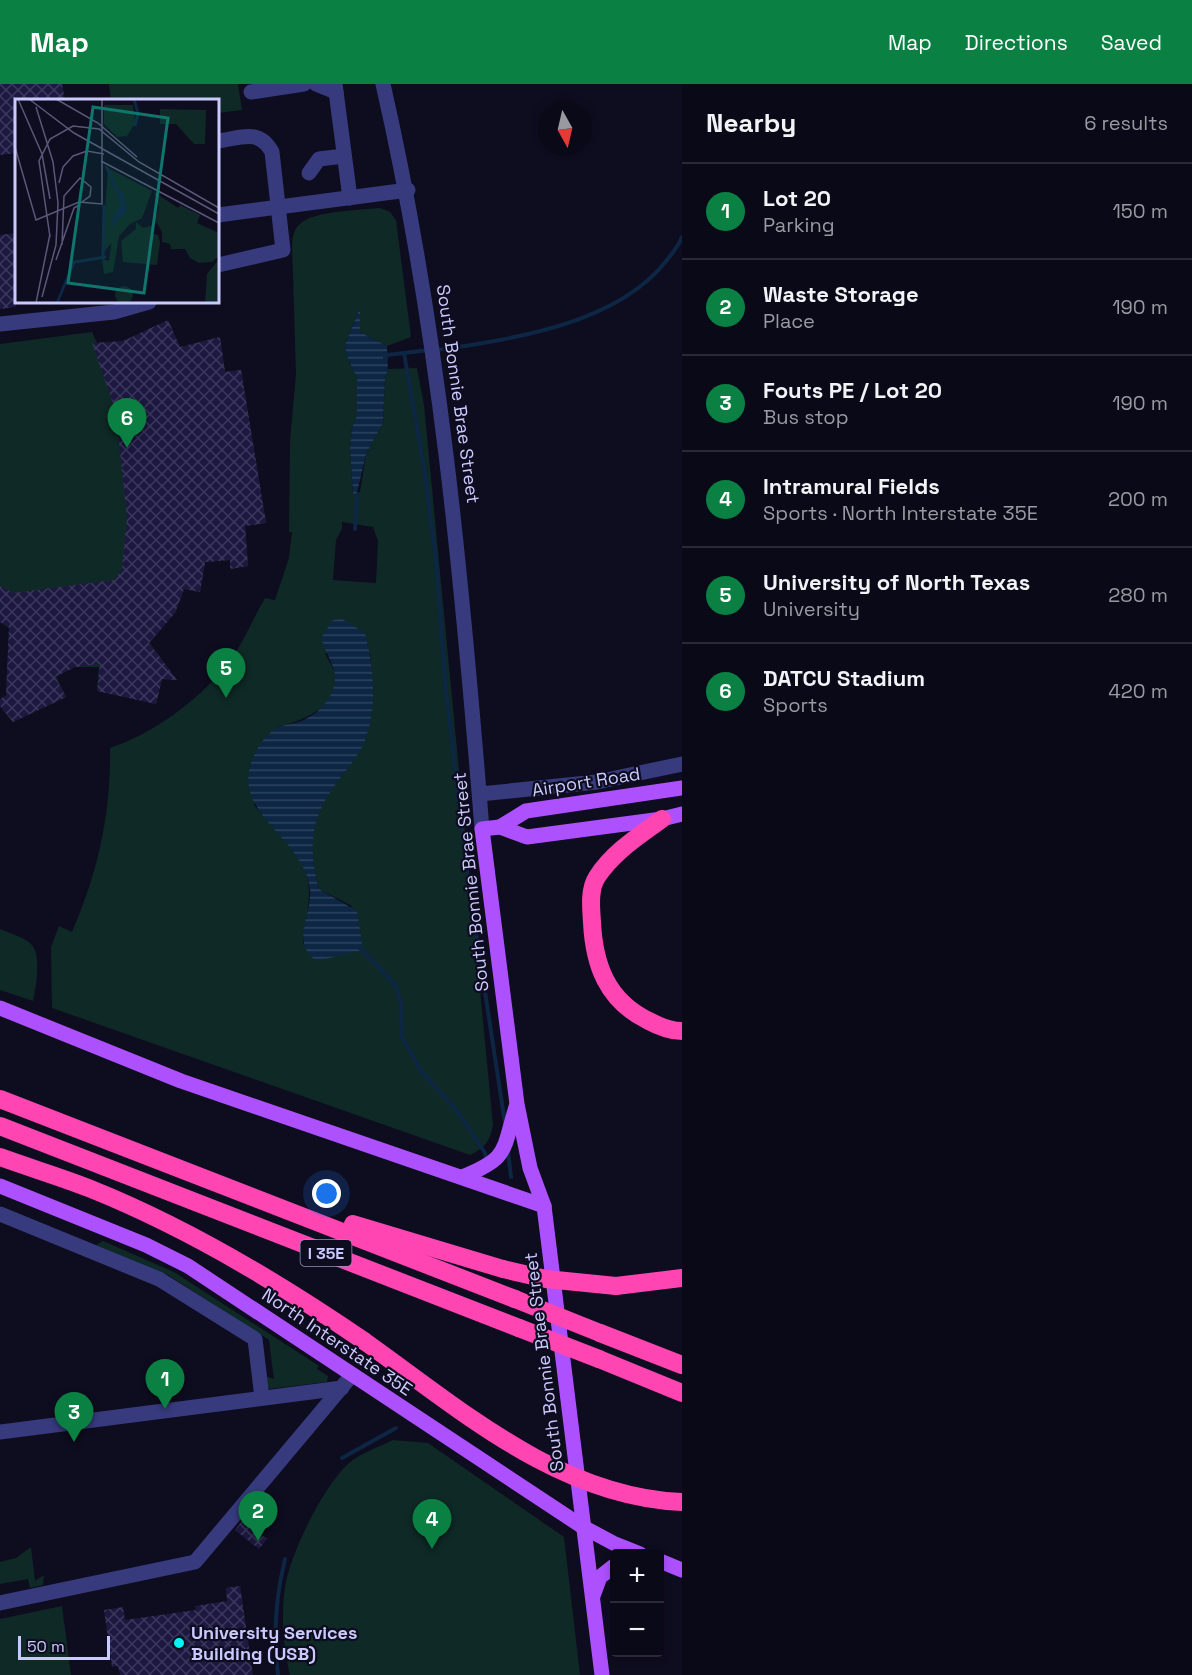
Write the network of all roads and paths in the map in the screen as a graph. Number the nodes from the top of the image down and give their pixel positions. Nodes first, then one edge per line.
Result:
1 (316, 84) edge
2 (384, 84) edge
3 (294, 85) edge
4 (335, 88) edge
5 (251, 92) dead end
6 (219, 141) edge
7 (344, 156) junction
8 (309, 173) dead end
9 (408, 190) junction
10 (350, 198) junction
11 (279, 208) junction
12 (219, 215) edge
13 (219, 265) edge
14 (146, 303) edge
15 (0, 324) edge
16 (682, 764) edge
17 (682, 788) edge
18 (480, 794) junction
19 (682, 813) edge
20 (662, 819) junction
21 (500, 827) junction
22 (482, 829) junction
23 (0, 1008) edge
24 (682, 1031) edge
25 (0, 1099) edge
26 (517, 1104) junction
27 (0, 1126) edge
28 (0, 1157) edge
29 (192, 1173) junction
30 (462, 1177) junction
31 (0, 1186) edge
32 (181, 1197) junction
33 (544, 1206) junction
34 (0, 1214) edge
35 (222, 1219) dead end
36 (682, 1278) edge
37 (682, 1365) edge
38 (352, 1375) junction
39 (342, 1388) junction
40 (682, 1393) edge
41 (262, 1398) junction
42 (0, 1432) edge
43 (682, 1502) edge
44 (583, 1527) junction
45 (628, 1549) edge
46 (664, 1563) edge
47 (610, 1570) edge
48 (682, 1570) edge
49 (591, 1601) junction
50 (0, 1603) edge
51 (602, 1675) edge

1 - 4 street
2 - 9 street, South Bonnie Brae Street
3 - 5 street
4 - 7 street
6 - 11 street
7 - 8 street
7 - 10 street
9 - 10 street
9 - 18 street, South Bonnie Brae Street
10 - 11 street
11 - 12 street
11 - 13 street
14 - 15 street
16 - 18 street
17 - 21 main road, Airport Road
18 - 22 street, South Bonnie Brae Street
19 - 20 main road, Airport Road
20 - 21 main road, Airport Road
20 - 24 highway
21 - 22 main road, Airport Road
22 - 26 main road, South Bonnie Brae Street
23 - 30 main road
25 - 29 highway, I 35E
26 - 30 main road
26 - 33 main road, South Bonnie Brae Street
27 - 32 highway, I 35E
28 - 43 highway, bridge
29 - 36 highway, bridge
29 - 37 highway, I 35E, bridge
30 - 33 main road
31 - 38 main road, North Interstate 35E
32 - 35 highway
32 - 40 highway, I 35E, bridge
33 - 44 main road, South Bonnie Brae Street
34 - 41 street
38 - 39 street
38 - 44 main road, North Interstate 35E
39 - 41 street
39 - 50 street
41 - 42 street
44 - 45 main road, North Interstate 35E
44 - 49 main road, South Bonnie Brae Street
46 - 48 main road
47 - 49 main road
49 - 51 main road, South Bonnie Brae Street

